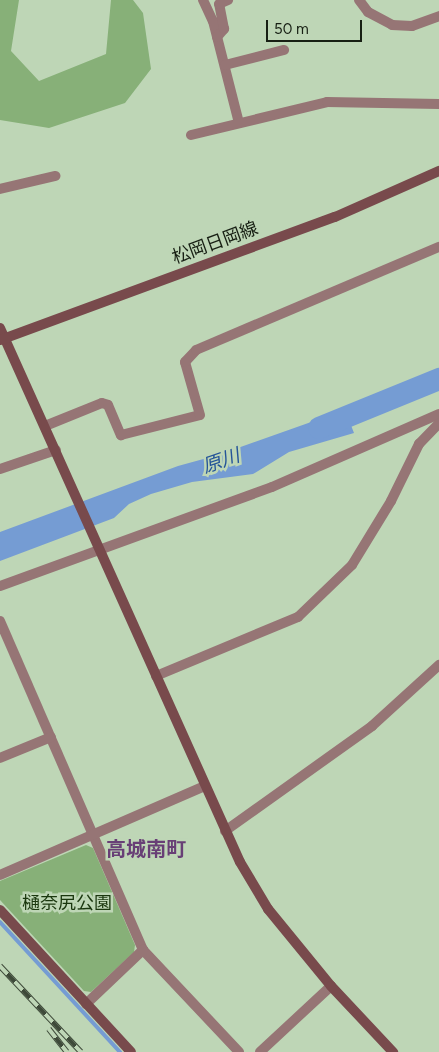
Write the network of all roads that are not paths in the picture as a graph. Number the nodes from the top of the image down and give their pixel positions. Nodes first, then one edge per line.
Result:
1 (203, 0) edge
2 (228, 0) edge
3 (359, 0) edge
4 (439, 16) edge
5 (217, 37) junction
6 (284, 50) dead end
7 (225, 66) junction
8 (439, 104) edge
9 (238, 123) junction
10 (191, 135) dead end
11 (439, 171) edge
12 (55, 176) dead end
13 (0, 189) edge
14 (439, 247) edge
15 (1, 337) edge
16 (439, 414) edge
17 (439, 423) edge
18 (45, 426) junction
19 (56, 450) junction
20 (0, 469) edge
21 (99, 547) junction
22 (0, 586) edge
23 (0, 621) edge
24 (439, 666) edge
25 (156, 676) junction
26 (51, 737) junction
27 (0, 758) edge
28 (205, 786) junction
29 (224, 831) junction
30 (93, 834) junction
31 (0, 875) edge
32 (0, 910) edge
33 (144, 950) junction
34 (332, 986) junction
35 (86, 1004) junction
36 (131, 1052) edge
37 (239, 1052) edge
38 (260, 1052) edge
39 (393, 1052) edge

1 - 5 street
2 - 5 street
3 - 4 street
5 - 7 street
6 - 7 street
7 - 9 street
8 - 9 street
9 - 10 street
11 - 15 street, 松岡日岡線
12 - 13 street
14 - 18 street
15 - 18 street
16 - 21 street
17 - 25 street
18 - 19 street
19 - 20 street
19 - 21 street
21 - 22 street
21 - 25 street
23 - 26 street
24 - 29 street
25 - 28 street
26 - 27 street
26 - 30 street
28 - 29 street
28 - 30 street
29 - 34 street
30 - 31 street
30 - 33 street
32 - 35 street
33 - 35 street
33 - 37 street
34 - 38 street
34 - 39 street
35 - 36 street

